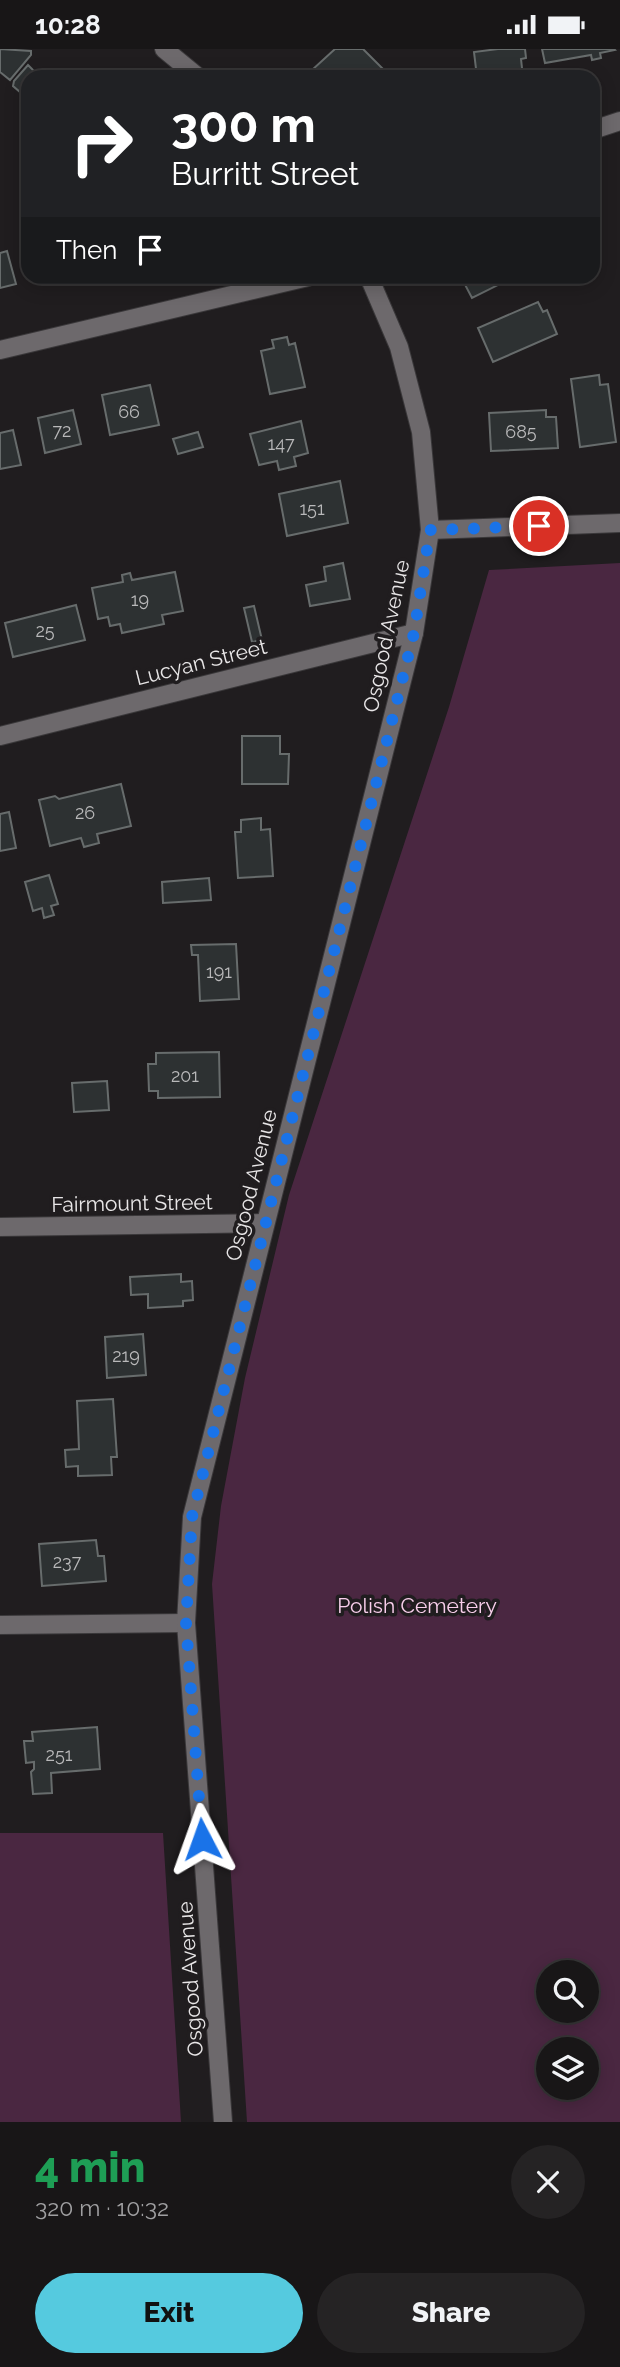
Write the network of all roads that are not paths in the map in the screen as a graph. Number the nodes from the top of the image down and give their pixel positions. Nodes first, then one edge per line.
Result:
1 (164, 49) edge
2 (190, 70) edge
3 (620, 121) edge
4 (600, 128) edge
5 (278, 284) edge
6 (372, 284) edge
7 (0, 350) edge
8 (620, 523) edge
9 (430, 530) junction
10 (414, 633) junction
11 (0, 736) edge
12 (265, 1223) junction
13 (0, 1227) edge
14 (186, 1623) junction
15 (0, 1625) edge
16 (223, 2122) edge

1 - 2 street
3 - 4 street
5 - 7 street
6 - 9 street, Osgood Avenue
8 - 9 street
9 - 10 street, Osgood Avenue
10 - 11 street, Lucyan Street
10 - 12 street, Osgood Avenue
12 - 13 street, Fairmount Street
12 - 14 street, Osgood Avenue
14 - 15 street
14 - 16 street, Osgood Avenue

